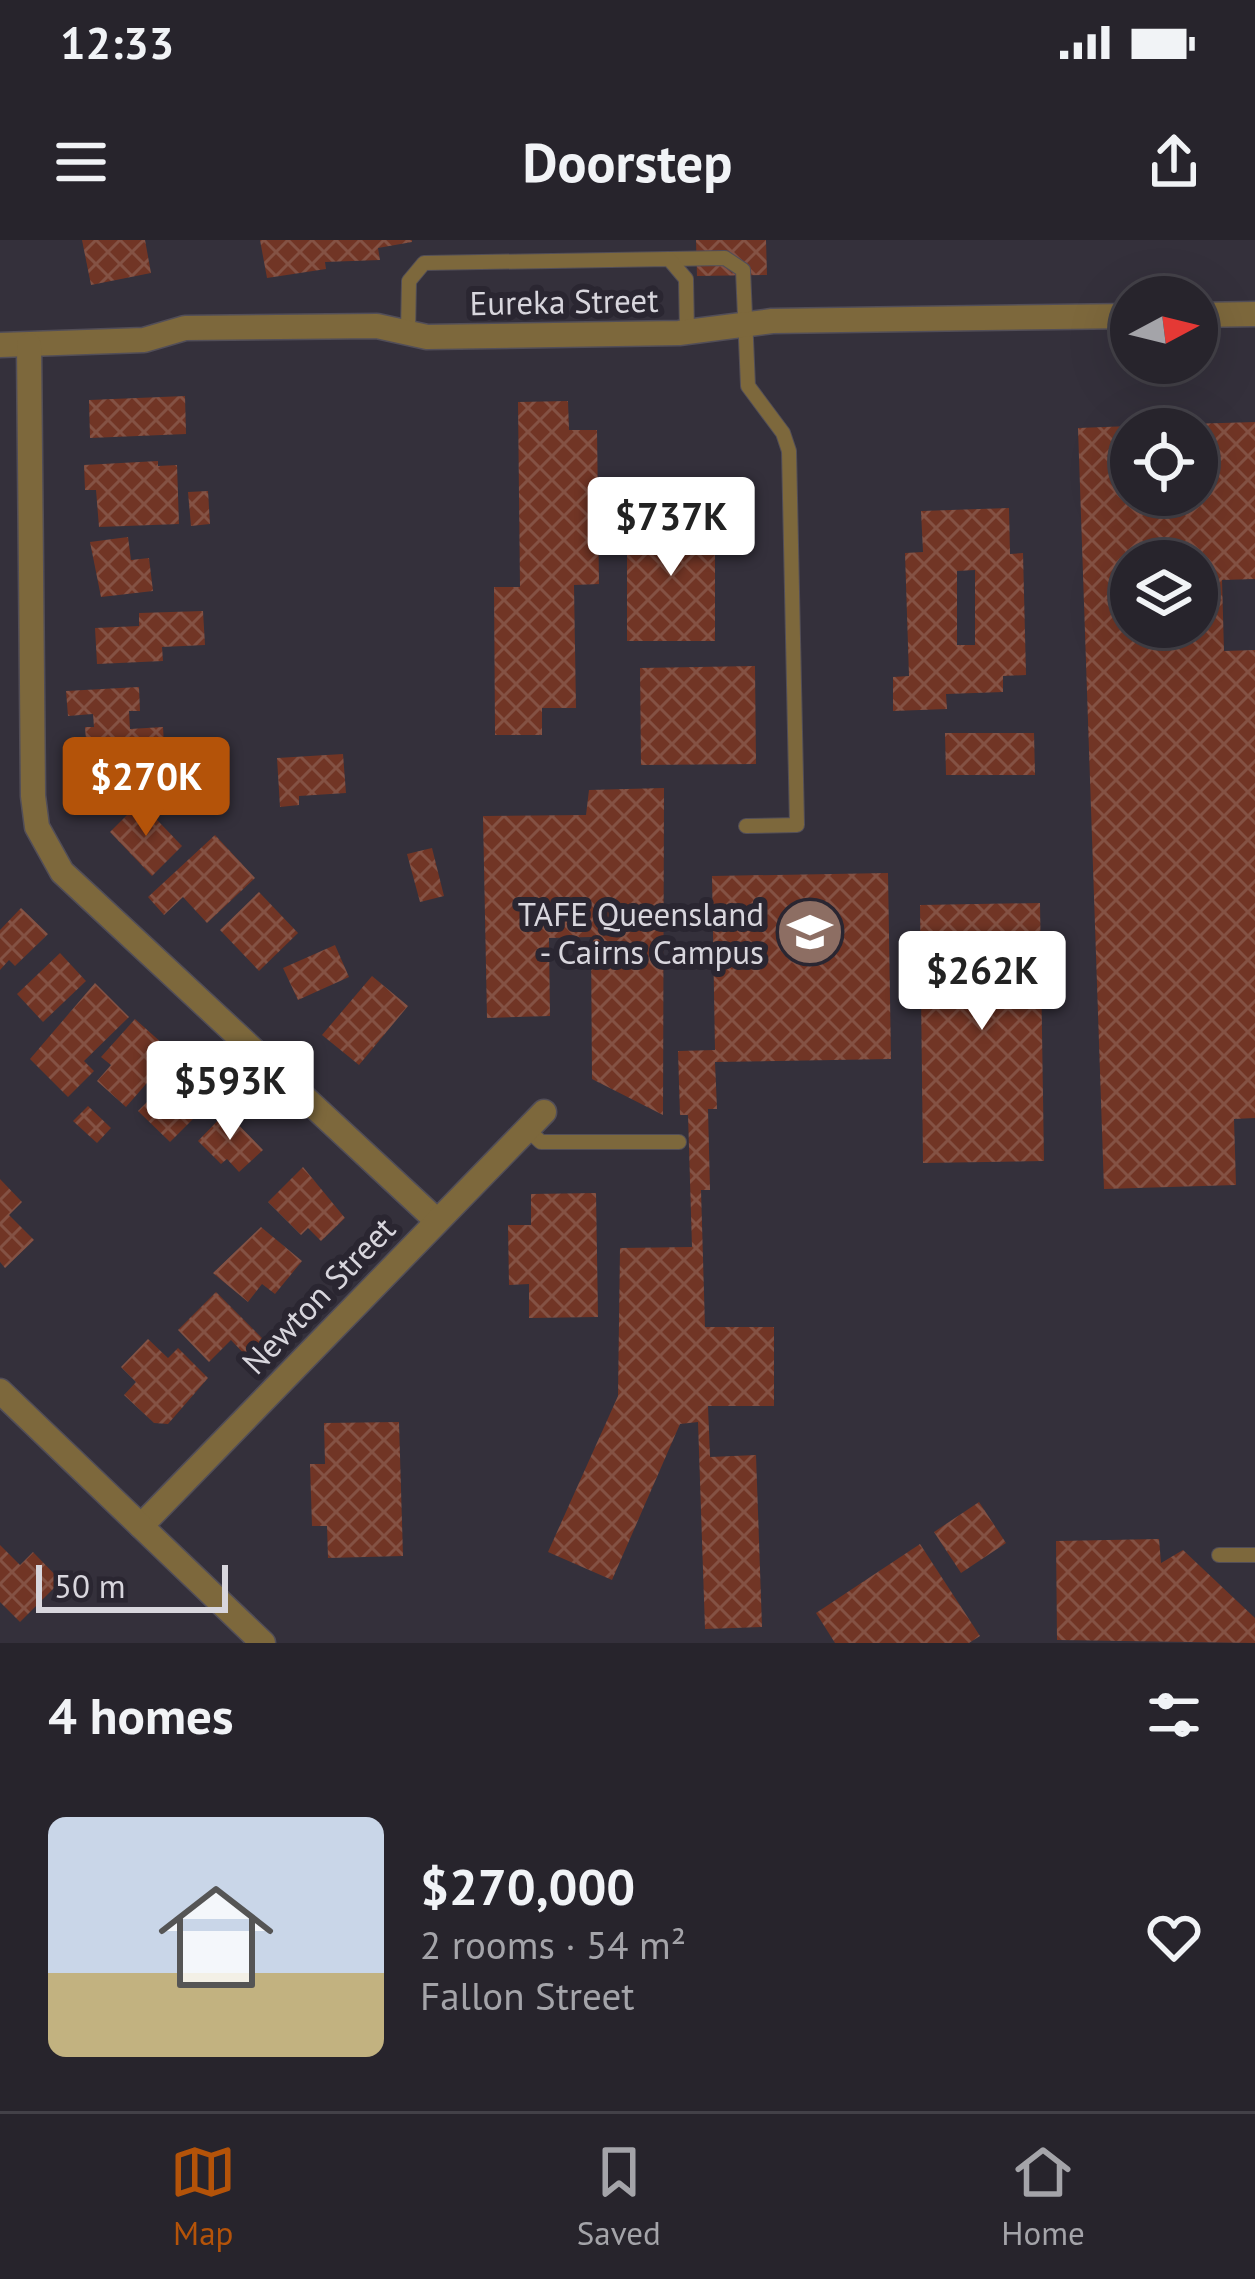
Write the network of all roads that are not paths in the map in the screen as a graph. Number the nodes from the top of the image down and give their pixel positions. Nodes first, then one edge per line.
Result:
1 (670, 259) junction
2 (1255, 314) edge
3 (1218, 315) edge
4 (1110, 316) edge
5 (747, 323) junction
6 (408, 332) junction
7 (687, 332) junction
8 (0, 345) edge
9 (29, 345) junction
10 (746, 826) dead end
11 (536, 1121) joint
12 (679, 1142) dead end
13 (436, 1220) junction
14 (0, 1391) edge
15 (141, 1526) junction
16 (1219, 1555) dead end
17 (1255, 1555) edge
18 (263, 1643) edge

1 - 5 lane
1 - 6 lane
1 - 7 lane
2 - 3 street
4 - 5 street, Eureka Street
5 - 7 street, Eureka Street
5 - 10 lane
6 - 7 street, Eureka Street
6 - 9 street, Eureka Street
8 - 9 street, Eureka Street
9 - 13 street
11 - 12 lane
11 - 13 street, Newton Street
13 - 15 street, Newton Street
14 - 15 street
15 - 18 street
16 - 17 lane

